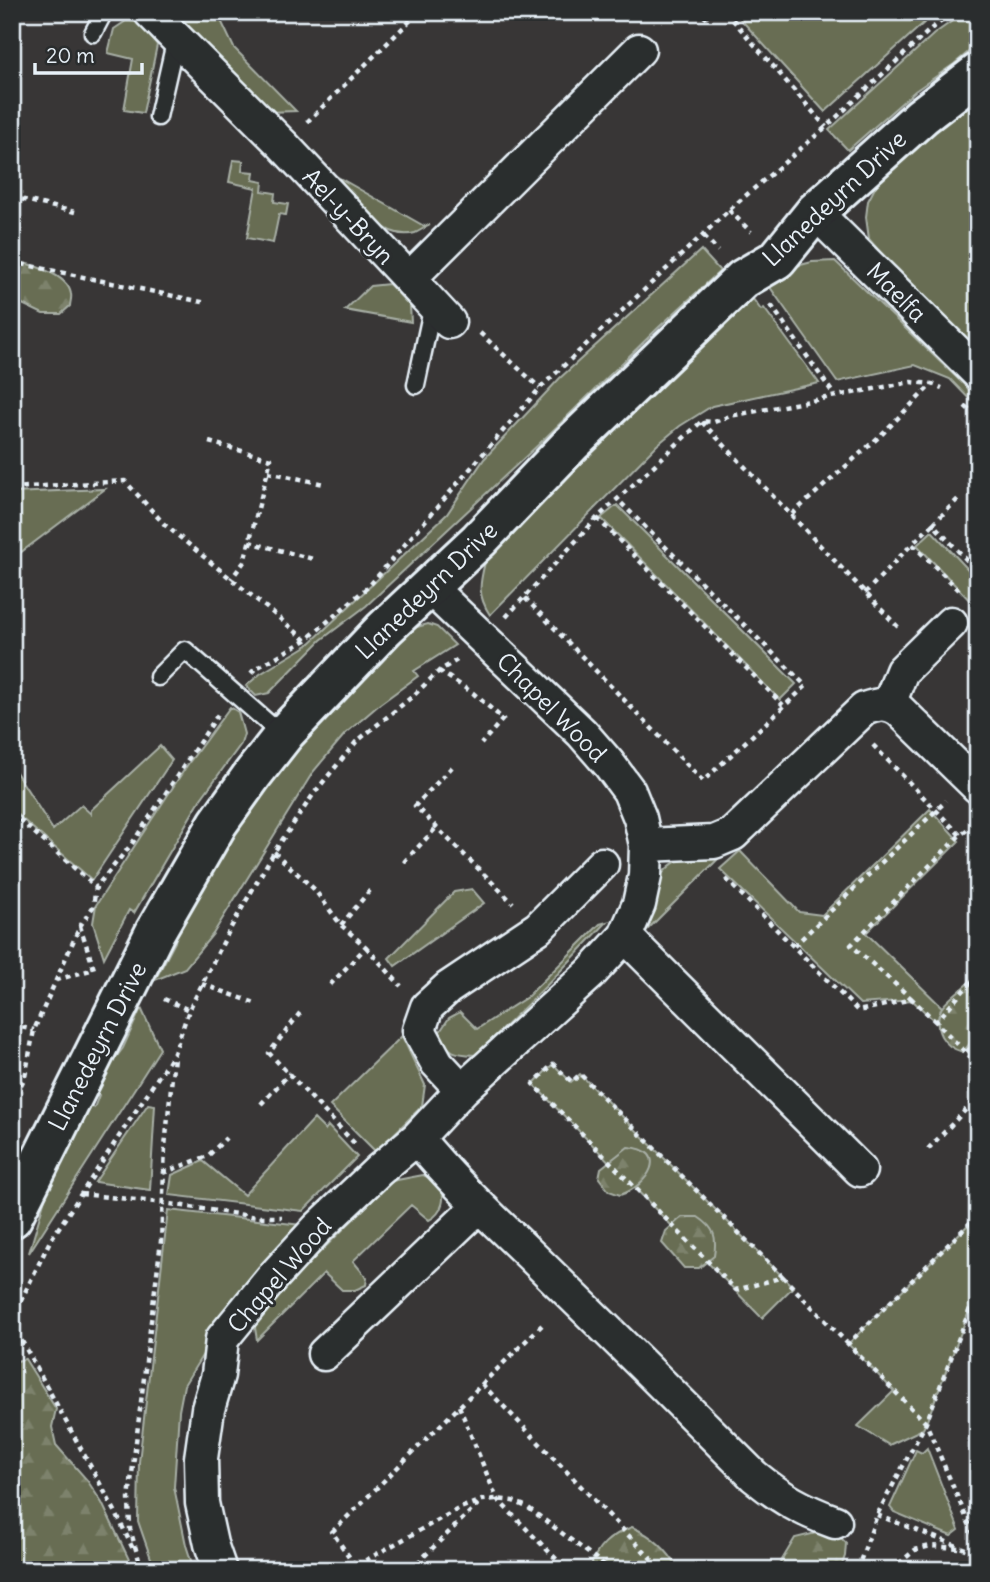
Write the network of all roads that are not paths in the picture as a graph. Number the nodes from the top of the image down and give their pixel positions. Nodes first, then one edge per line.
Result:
1 (104, 12) edge
2 (150, 12) edge
3 (93, 33) dead end
4 (176, 38) junction
5 (639, 50) dead end
6 (978, 73) edge
7 (158, 117) dead end
8 (815, 212) junction
9 (409, 279) junction
10 (441, 314) joint
11 (978, 373) edge
12 (416, 386) dead end
13 (429, 587) junction
14 (959, 611) road end
15 (158, 677) dead end
16 (889, 704) junction
17 (283, 736) junction
18 (974, 784) edge
19 (646, 845) junction
20 (602, 864) dead end
21 (625, 936) junction
22 (462, 1090) junction
23 (416, 1138) junction
24 (860, 1170) dead end
25 (478, 1207) junction
26 (12, 1218) edge
27 (324, 1354) dead end
28 (835, 1522) dead end
29 (220, 1570) edge

1 - 3 lane
2 - 4 street, Ael-y-Bryn
4 - 7 lane
4 - 9 street, Ael-y-Bryn
5 - 9 street, Ael-y-Bryn
6 - 8 street, Llanedeyrn Drive
8 - 11 street, Maelfa
8 - 13 street, Llanedeyrn Drive
9 - 10 street
10 - 12 lane
13 - 17 street, Llanedeyrn Drive
13 - 19 street, Chapel Wood
14 - 16 street
15 - 17 lane
16 - 18 street
16 - 19 street
17 - 26 street, Llanedeyrn Drive
19 - 21 street, Chapel Wood
20 - 22 street
21 - 22 street, Chapel Wood
21 - 24 street
22 - 23 street, Chapel Wood
23 - 25 street
23 - 29 street, Chapel Wood
25 - 27 street
25 - 28 street

